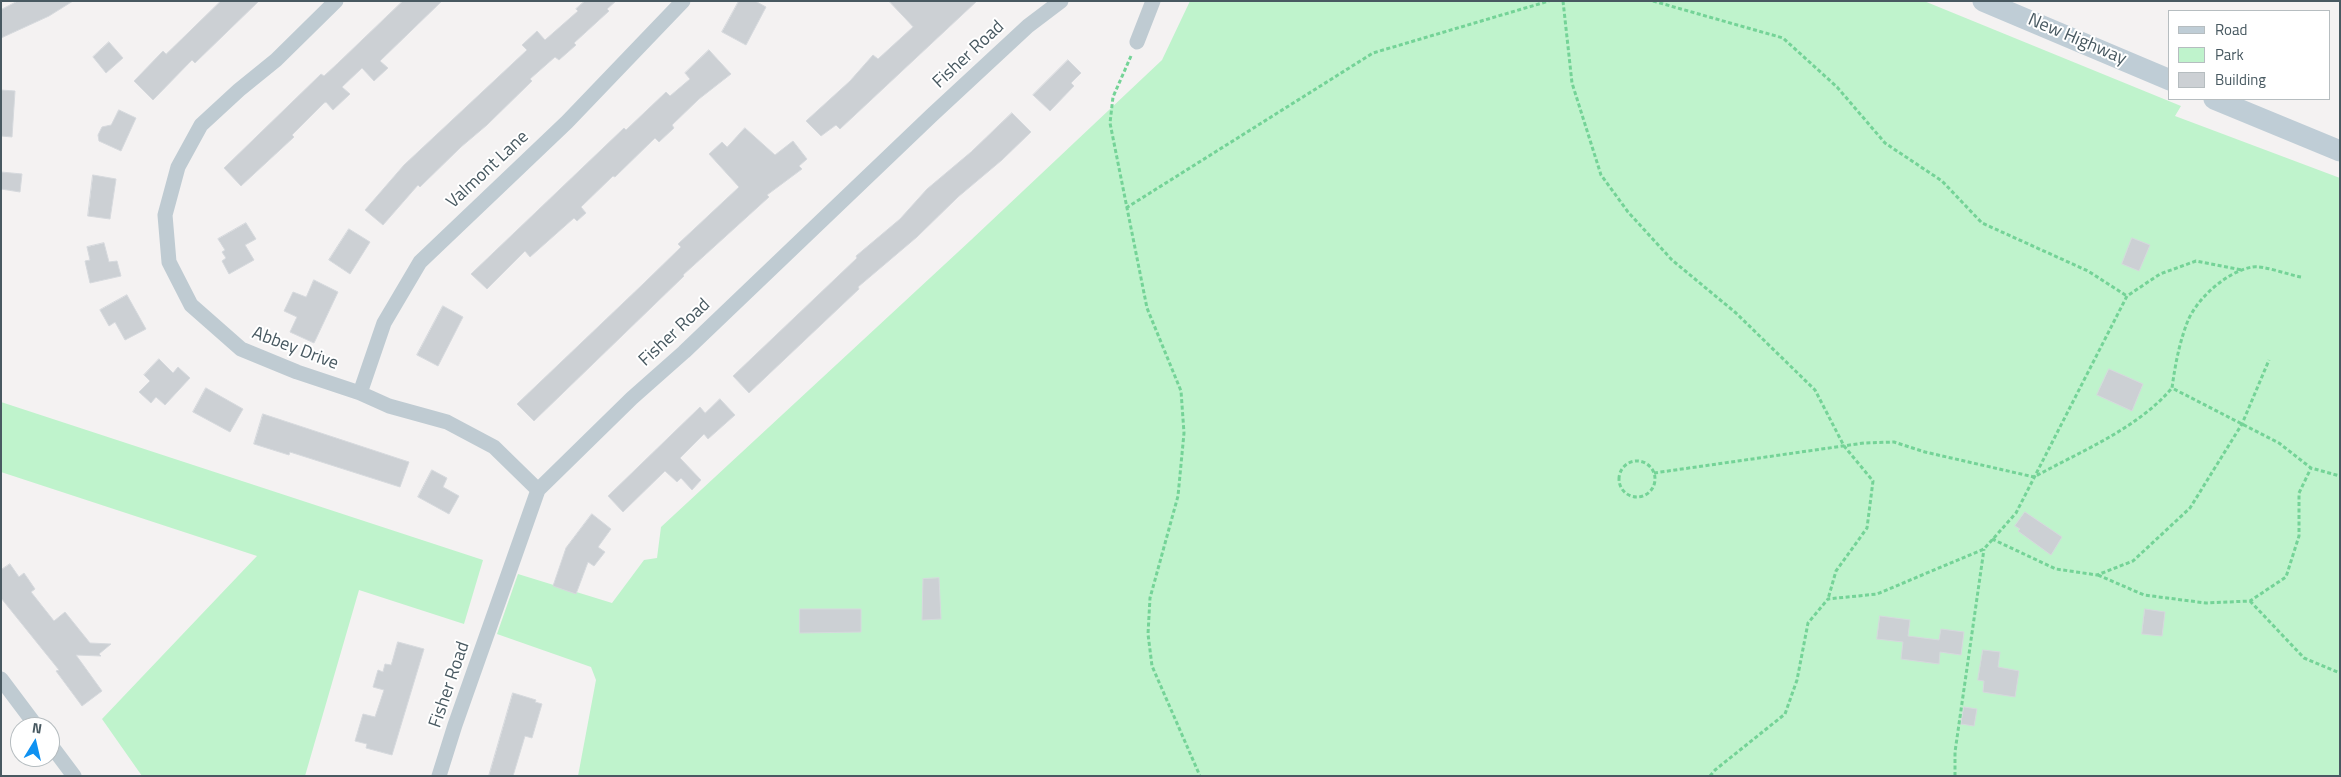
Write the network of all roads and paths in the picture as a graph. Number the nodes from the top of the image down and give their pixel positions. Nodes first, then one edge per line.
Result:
1 (336, 1) edge
2 (683, 1) edge
3 (1061, 1) edge
4 (1154, 1) edge
5 (1549, 1) edge
6 (1563, 1) edge
7 (1653, 1) edge
8 (1983, 1) edge
9 (1137, 42) joint
10 (2168, 79) edge
11 (2216, 100) edge
12 (2340, 151) edge
13 (1126, 208) junction
14 (2242, 270) junction
15 (2301, 277) dead end
16 (2126, 296) junction
17 (2269, 360) dead end
18 (2172, 388) junction
19 (360, 393) junction
20 (2242, 424) junction
21 (1844, 446) junction
22 (2311, 468) junction
23 (1654, 473) junction
24 (2340, 476) edge
25 (2034, 477) junction
26 (538, 490) junction
27 (1992, 539) junction
28 (1984, 549) junction
29 (2097, 575) junction
30 (1828, 599) junction
31 (2250, 601) junction
32 (2340, 672) edge
33 (1, 679) edge
34 (30, 717) edge
35 (60, 757) edge
36 (74, 776) edge
37 (439, 776) edge
38 (1200, 776) edge
39 (1710, 776) edge
40 (1956, 776) edge

1 - 19 street, Abbey Drive
2 - 19 street, Valmont Lane
3 - 26 street, Fisher Road
4 - 9 street
5 - 13 path
6 - 21 path
7 - 16 path
8 - 10 street, New Highway
9 - 13 path
11 - 12 street
13 - 38 path
14 - 15 path
14 - 16 path
14 - 18 path
16 - 25 path
17 - 20 path
18 - 20 path
18 - 25 path
19 - 26 street, Abbey Drive
20 - 22 path
20 - 29 path
21 - 23 path
21 - 25 path
21 - 30 path
22 - 24 path
22 - 31 path
23 - 23 path
25 - 27 path
26 - 37 street, Fisher Road
27 - 28 path
27 - 29 path
28 - 30 path
28 - 40 path
29 - 31 path
30 - 39 path
31 - 32 path
33 - 34 street
35 - 36 street

